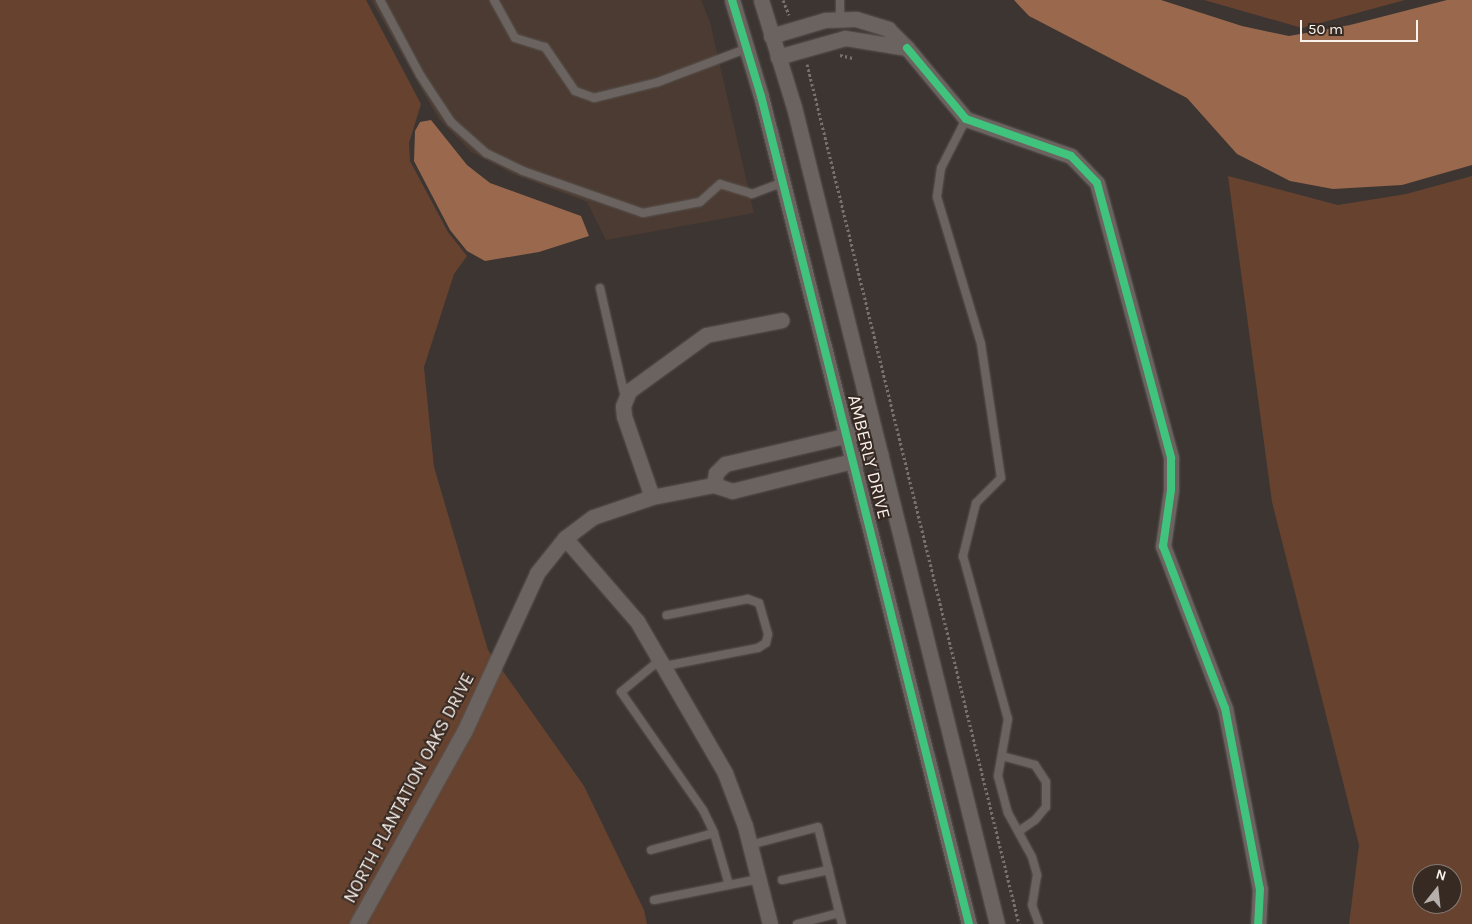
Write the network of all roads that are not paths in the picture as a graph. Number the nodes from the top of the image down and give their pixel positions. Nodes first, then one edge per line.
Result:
1 (380, 0) edge
2 (494, 0) edge
3 (732, 0) edge
4 (761, 0) edge
5 (840, 0) edge
6 (840, 18) junction
7 (772, 38) junction
8 (845, 38) junction
9 (749, 48) junction
10 (907, 48) junction
11 (778, 57) junction
12 (966, 119) junction
13 (783, 182) junction
14 (600, 288) dead end
15 (782, 320) dead end
16 (625, 399) junction
17 (874, 429) junction
18 (849, 436) junction
19 (880, 454) junction
20 (855, 461) junction
21 (714, 485) junction
22 (652, 497) junction
23 (565, 538) junction
24 (667, 615) dead end
25 (663, 662) junction
26 (1002, 756) junction
27 (1019, 831) junction
28 (714, 833) junction
29 (750, 845) junction
30 (651, 850) dead end
31 (829, 870) junction
32 (759, 880) junction
33 (782, 880) dead end
34 (729, 885) junction
35 (654, 900) dead end
36 (839, 913) junction
37 (357, 924) edge
38 (770, 924) edge
39 (797, 924) edge
40 (842, 924) edge
41 (969, 924) edge
42 (997, 924) edge
43 (1039, 924) edge
44 (1258, 924) edge

1 - 13 lane
2 - 9 lane
3 - 9 street, AMBERLY DRIVE
4 - 7 street, AMBERLY DRIVE
5 - 6 lane
6 - 7 street
6 - 8 street
6 - 10 street
7 - 9 street
7 - 11 street, AMBERLY DRIVE
8 - 10 street
8 - 11 street
9 - 13 street, AMBERLY DRIVE
10 - 12 street
11 - 17 street, AMBERLY DRIVE
12 - 26 lane
12 - 44 street
13 - 18 street, AMBERLY DRIVE
14 - 16 lane
15 - 16 street
16 - 22 street
17 - 18 street
17 - 19 street, AMBERLY DRIVE
18 - 20 street, AMBERLY DRIVE
18 - 21 street
19 - 20 street
19 - 42 street, AMBERLY DRIVE
20 - 21 street
20 - 41 street, AMBERLY DRIVE
21 - 22 street, NORTH PLANTATION OAKS DRIVE
22 - 23 street, NORTH PLANTATION OAKS DRIVE
23 - 25 street
23 - 37 street, NORTH PLANTATION OAKS DRIVE
24 - 25 lane
25 - 28 lane
25 - 29 street
26 - 27 lane
26 - 27 lane
27 - 43 lane
28 - 30 lane
28 - 34 lane
29 - 31 lane
29 - 32 street
31 - 33 lane
31 - 36 lane
32 - 34 lane
32 - 38 street
34 - 35 lane
36 - 39 lane
36 - 40 lane

